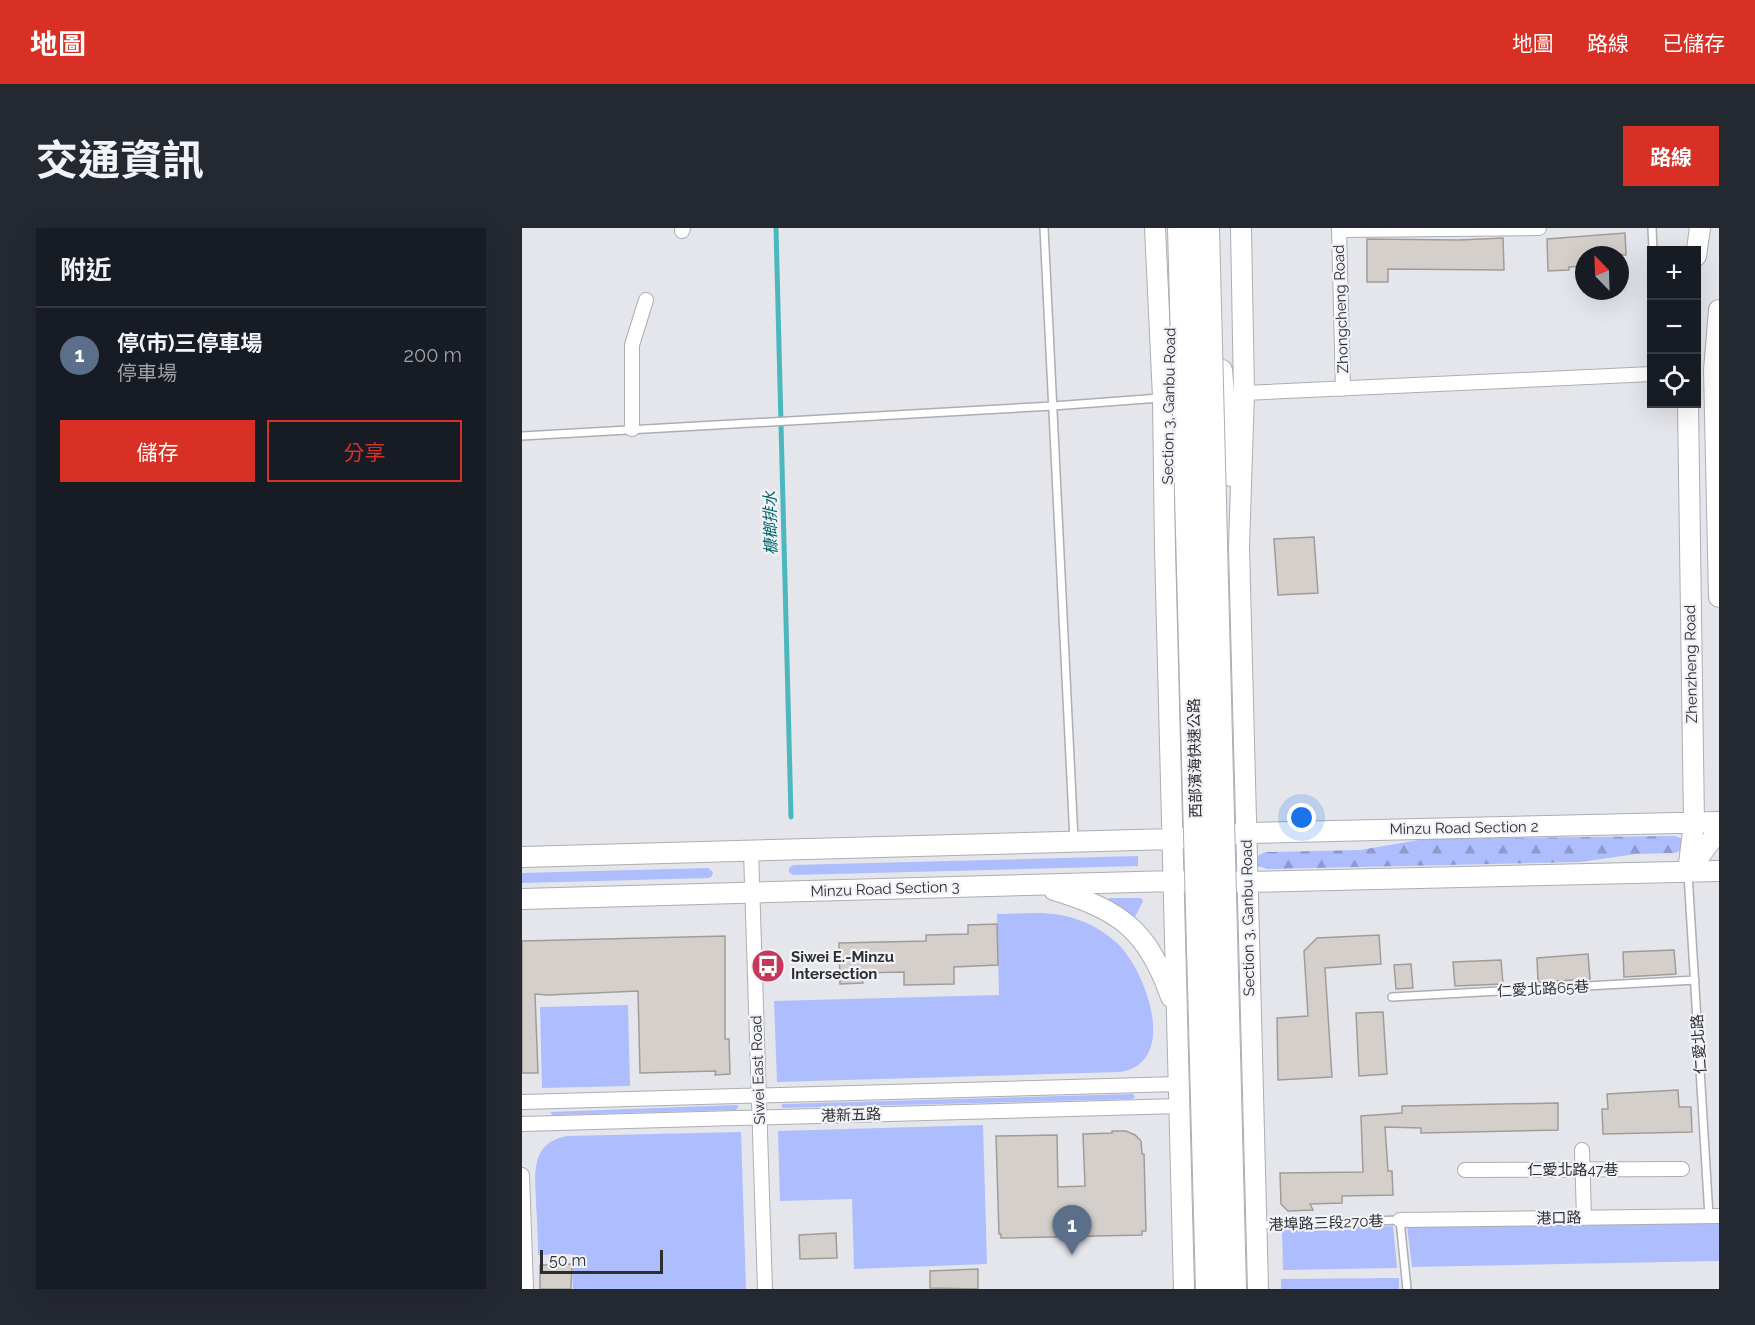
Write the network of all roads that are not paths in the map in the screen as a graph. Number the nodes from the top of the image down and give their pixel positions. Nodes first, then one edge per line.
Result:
1 (1044, 228) edge
2 (1155, 228) edge
3 (1169, 228) edge
4 (1181, 228) edge
5 (1206, 228) edge
6 (1219, 228) edge
7 (1241, 228) edge
8 (1524, 228) edge
9 (1539, 228) edge
10 (1652, 228) edge
11 (1700, 228) edge
12 (1339, 229) edge
13 (1653, 246) edge
14 (1697, 246) edge
15 (646, 300) dead end
16 (1719, 310) edge
17 (1209, 350) junction
18 (1717, 370) edge
19 (1647, 374) edge
20 (1343, 389) junction
21 (1244, 393) junction
22 (1163, 398) junction
23 (1053, 406) junction
24 (1688, 408) edge
25 (632, 429) junction
26 (522, 436) edge
27 (1239, 547) junction
28 (1165, 548) junction
29 (1719, 597) edge
30 (1719, 822) edge
31 (1694, 823) junction
32 (1719, 830) edge
33 (1246, 833) junction
34 (1172, 839) junction
35 (1074, 842) junction
36 (751, 851) junction
37 (522, 857) edge
38 (1719, 871) edge
39 (1688, 872) junction
40 (1173, 881) junction
41 (1248, 882) junction
42 (1037, 885) junction
43 (753, 892) junction
44 (522, 899) edge
45 (1695, 980) junction
46 (1392, 997) dead end
47 (1177, 1015) junction
48 (1179, 1084) junction
49 (759, 1095) junction
50 (522, 1102) edge
51 (1179, 1106) junction
52 (759, 1118) junction
53 (522, 1124) edge
54 (1581, 1150) dead end
55 (1682, 1169) dead end
56 (1465, 1170) dead end
57 (1582, 1170) junction
58 (522, 1175) edge
59 (1714, 1216) edge
60 (1584, 1218) junction
61 (1400, 1220) junction
62 (1251, 1225) junction
63 (1214, 1226) dead end
64 (1224, 1226) dead end
65 (1235, 1226) dead end
66 (1203, 1227) dead end
67 (526, 1289) edge
68 (765, 1289) edge
69 (1184, 1289) edge
70 (1209, 1289) edge
71 (1233, 1289) edge
72 (1258, 1289) edge
73 (1407, 1289) edge

1 - 23 lane
2 - 22 street, Section 3, Ganbu Road
3 - 28 street, Section 3, Ganbu Road
4 - 70 highway, 西部濱海快速公路, bridge
5 - 17 highway, 西部濱海快速公路, bridge
6 - 17 highway, bridge
6 - 27 street, Section 3, Ganbu Road
7 - 21 street, Section 3, Ganbu Road
8 - 9 street
8 - 12 street
10 - 13 lane
11 - 14 street
12 - 20 street, Zhongcheng Road
15 - 25 street
16 - 18 street, Zhenzheng Road
17 - 71 highway, 西部濱海快速公路, bridge
18 - 29 street, Zhenzheng Road
19 - 20 street
20 - 21 street
21 - 27 street, Section 3, Ganbu Road
22 - 23 lane
22 - 28 street, Section 3, Ganbu Road
23 - 25 lane
23 - 35 lane
24 - 31 street, Zhenzheng Road
25 - 26 lane
27 - 33 street, Section 3, Ganbu Road
28 - 34 street, Section 3, Ganbu Road
30 - 31 street, Minzu Road Section 2
31 - 33 street, Minzu Road Section 2
31 - 39 street, Zhenzheng Road
32 - 39 street
33 - 34 street, Minzu Road Section 2
33 - 41 street, Section 3, Ganbu Road
34 - 35 street
34 - 40 street, Section 3, Ganbu Road
35 - 36 street
36 - 37 street
36 - 43 street, Siwei East Road
38 - 39 street
39 - 41 street
39 - 45 lane, 仁愛北路
40 - 41 street, Minzu Road Section 3
40 - 42 street, Minzu Road Section 3
40 - 47 street, Section 3, Ganbu Road
41 - 62 street, Section 3, Ganbu Road
42 - 43 street, Minzu Road Section 3
42 - 47 street
43 - 44 street, Minzu Road Section 3
43 - 49 street, Siwei East Road
45 - 46 lane, 仁愛北路65巷
45 - 59 lane, 仁愛北路
47 - 48 street, Section 3, Ganbu Road
48 - 49 street, 港新五路
48 - 51 street, Section 3, Ganbu Road
49 - 50 street, 港新五路
49 - 52 street, Siwei East Road
51 - 52 street, 港新五路
51 - 69 street, Section 3, Ganbu Road
52 - 53 street, 港新五路
52 - 68 street, Siwei East Road
54 - 57 street
55 - 57 street, 仁愛北路47巷
56 - 57 street, 仁愛北路47巷
57 - 60 street
58 - 67 street
59 - 60 street, 港口路
60 - 61 street, 港口路
61 - 62 lane, 港埠路三段270巷
61 - 73 lane, 港埠路三段270巷
62 - 72 street, Section 3, Ganbu Road
63 - 66 lane
64 - 65 lane

